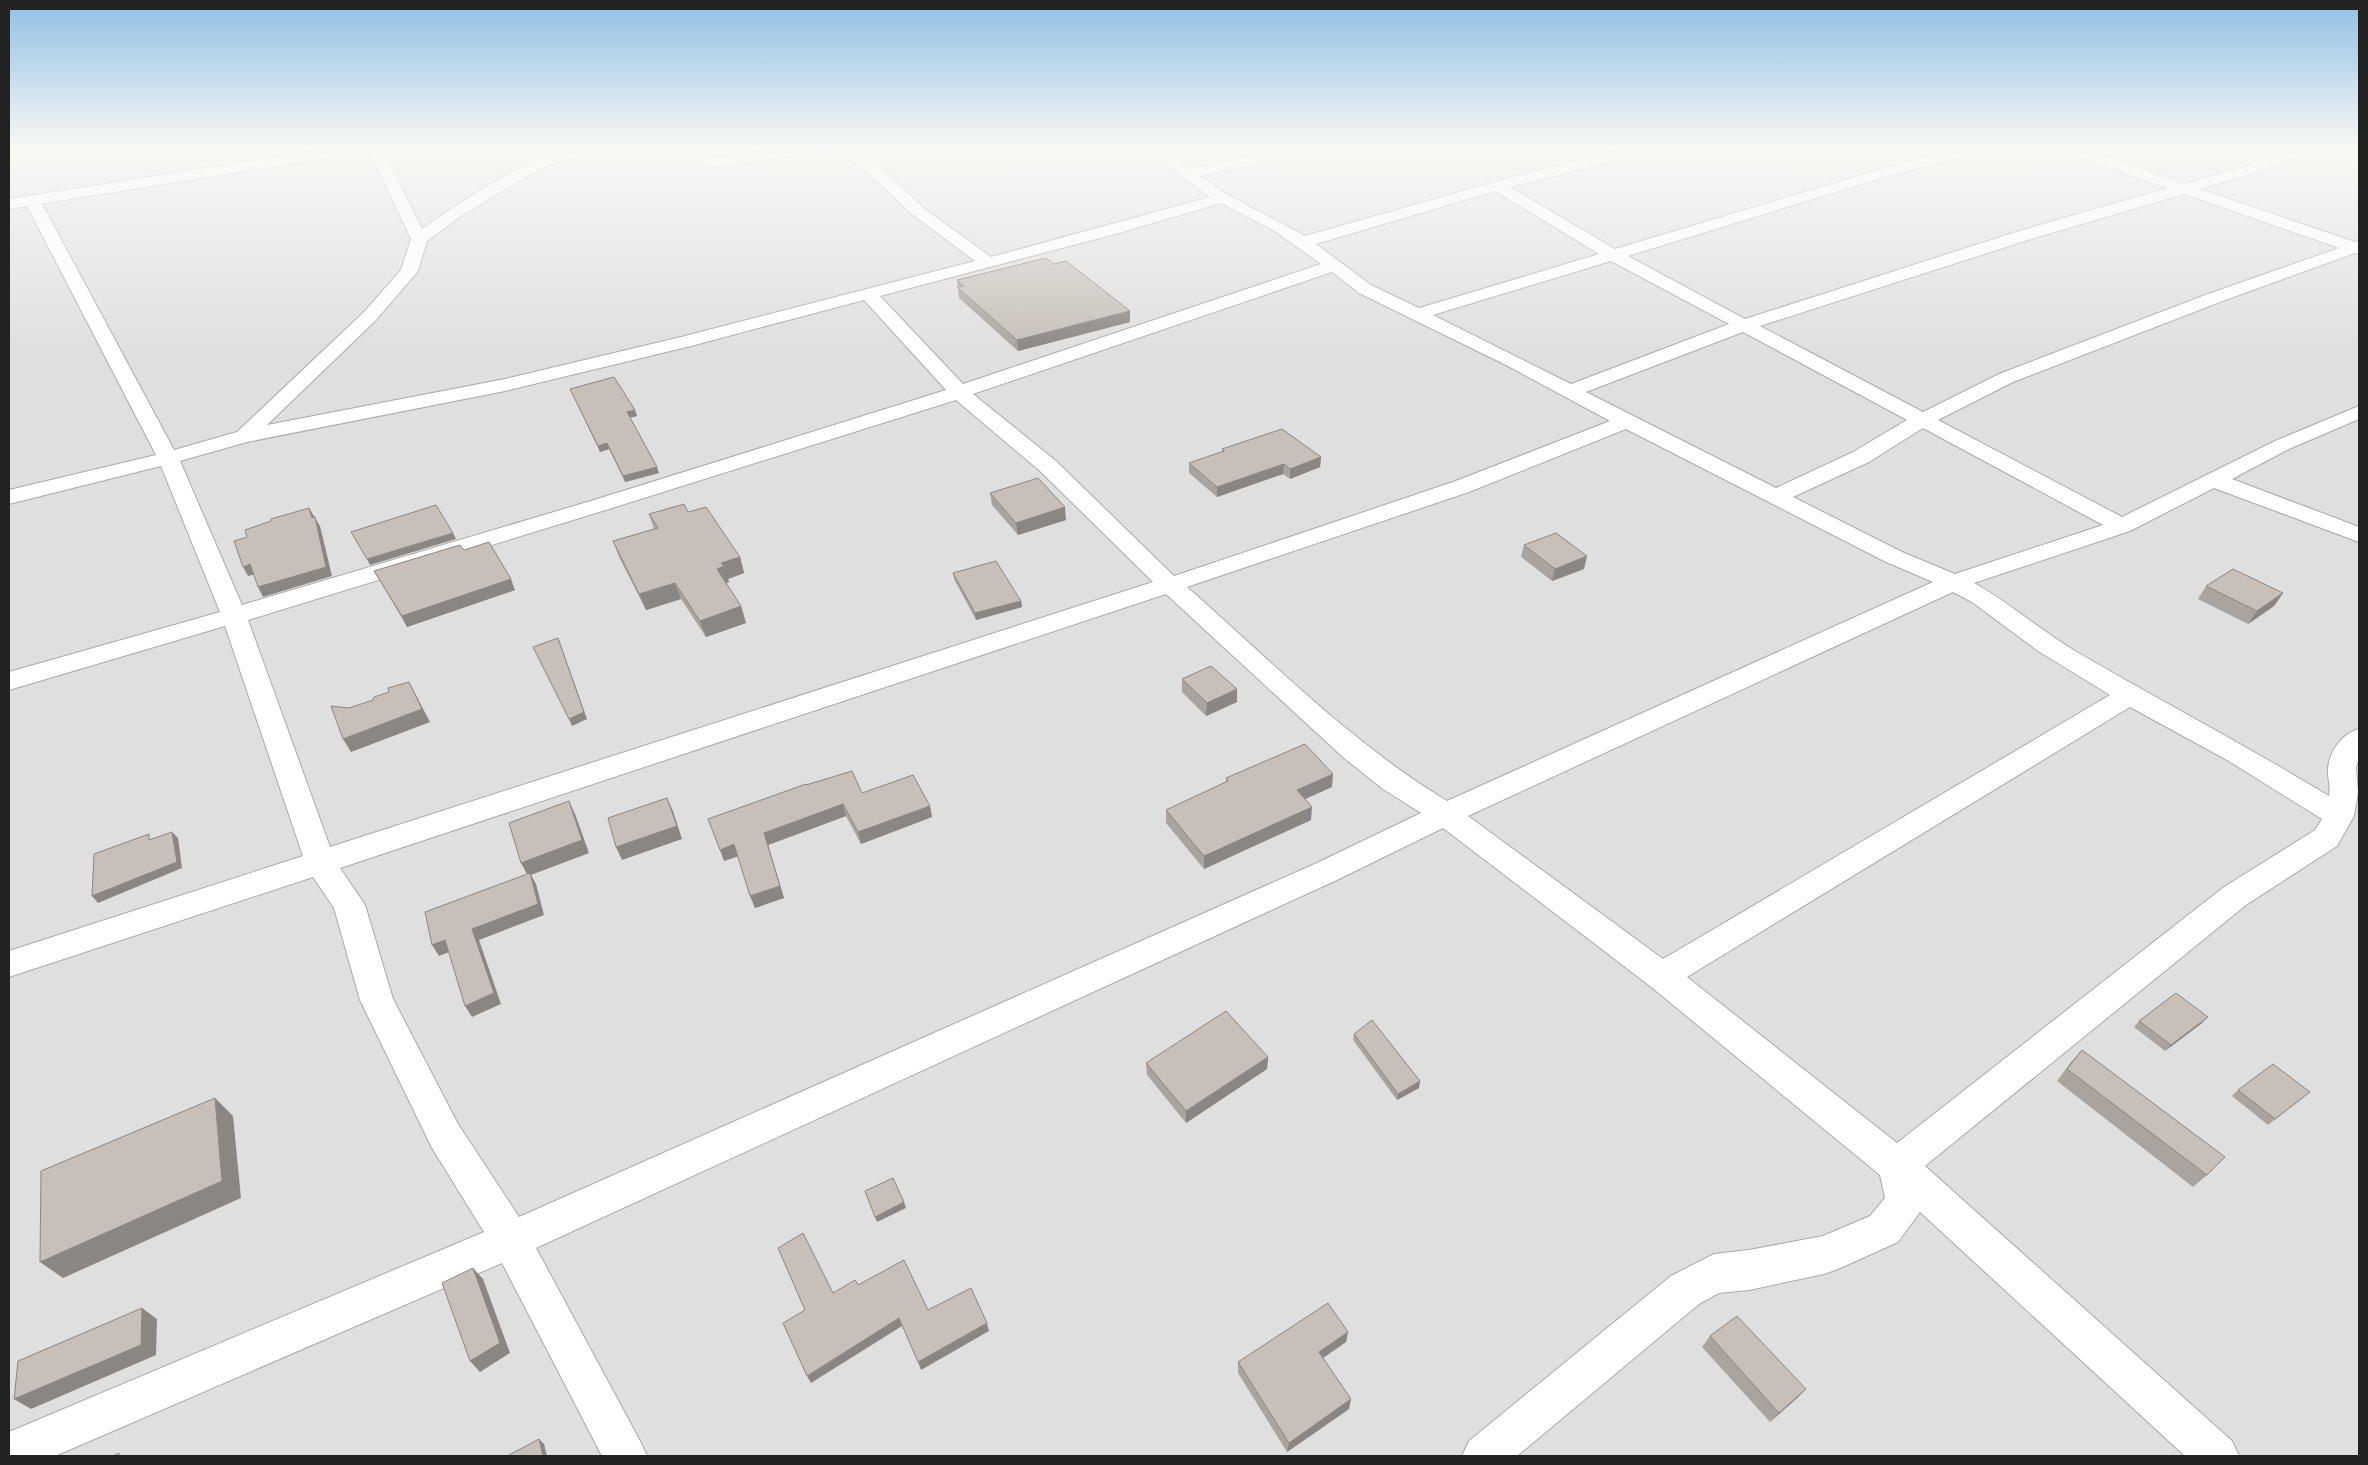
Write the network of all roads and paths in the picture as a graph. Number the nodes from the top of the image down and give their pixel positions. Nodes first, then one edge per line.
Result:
1 (28, 216) edge
2 (408, 216) edge
3 (450, 216) edge
4 (925, 216) edge
5 (1155, 216) edge
6 (1257, 216) edge
7 (1391, 216) edge
8 (1548, 216) edge
9 (1738, 216) edge
10 (2092, 216) edge
11 (2264, 216) edge
12 (419, 239) junction
13 (1302, 242) junction
14 (2358, 248) edge
15 (1612, 254) junction
16 (987, 262) junction
17 (1332, 266) junction
18 (868, 294) junction
19 (1415, 315) junction
20 (1744, 325) junction
21 (1571, 391) junction
22 (959, 392) junction
23 (2359, 412) edge
24 (1922, 420) junction
25 (1627, 422) junction
26 (244, 436) junction
27 (168, 458) junction
28 (2214, 480) junction
29 (9, 497) edge
30 (1774, 497) junction
31 (2122, 526) junction
32 (2359, 535) edge
33 (1954, 582) junction
34 (1170, 585) junction
35 (234, 616) junction
36 (9, 681) edge
37 (2130, 695) junction
38 (2359, 739) edge
39 (1445, 814) junction
40 (2339, 816) junction
41 (320, 862) junction
42 (9, 964) edge
43 (1662, 976) junction
44 (1897, 1166) junction
45 (511, 1240) junction
46 (9, 1454) edge
47 (624, 1456) edge
48 (1484, 1456) edge
49 (2217, 1456) edge

1 - 27 street
2 - 12 street
3 - 12 street
4 - 16 street
5 - 16 street
6 - 13 street
7 - 13 street
8 - 15 street
9 - 15 street
10 - 20 street
11 - 14 street
12 - 26 street
13 - 17 street
14 - 24 street
15 - 19 street
15 - 20 street
16 - 18 street
17 - 19 street
17 - 22 street
18 - 22 street
18 - 26 street
19 - 21 street
20 - 21 street
20 - 24 street
21 - 25 street
22 - 34 street
22 - 35 street
23 - 28 street
24 - 30 street
24 - 31 street
25 - 30 street
25 - 34 street
26 - 27 street
27 - 29 street
27 - 35 street
28 - 31 street
28 - 32 street
30 - 33 street
31 - 33 street
33 - 37 street
33 - 39 street
34 - 39 street
34 - 41 street
35 - 36 street
35 - 41 street
37 - 40 street
37 - 43 street
38 - 40 street
39 - 43 street
39 - 45 street
40 - 44 street
41 - 42 street
41 - 45 street
43 - 44 street
44 - 48 street
44 - 49 street
45 - 46 street
45 - 47 street

